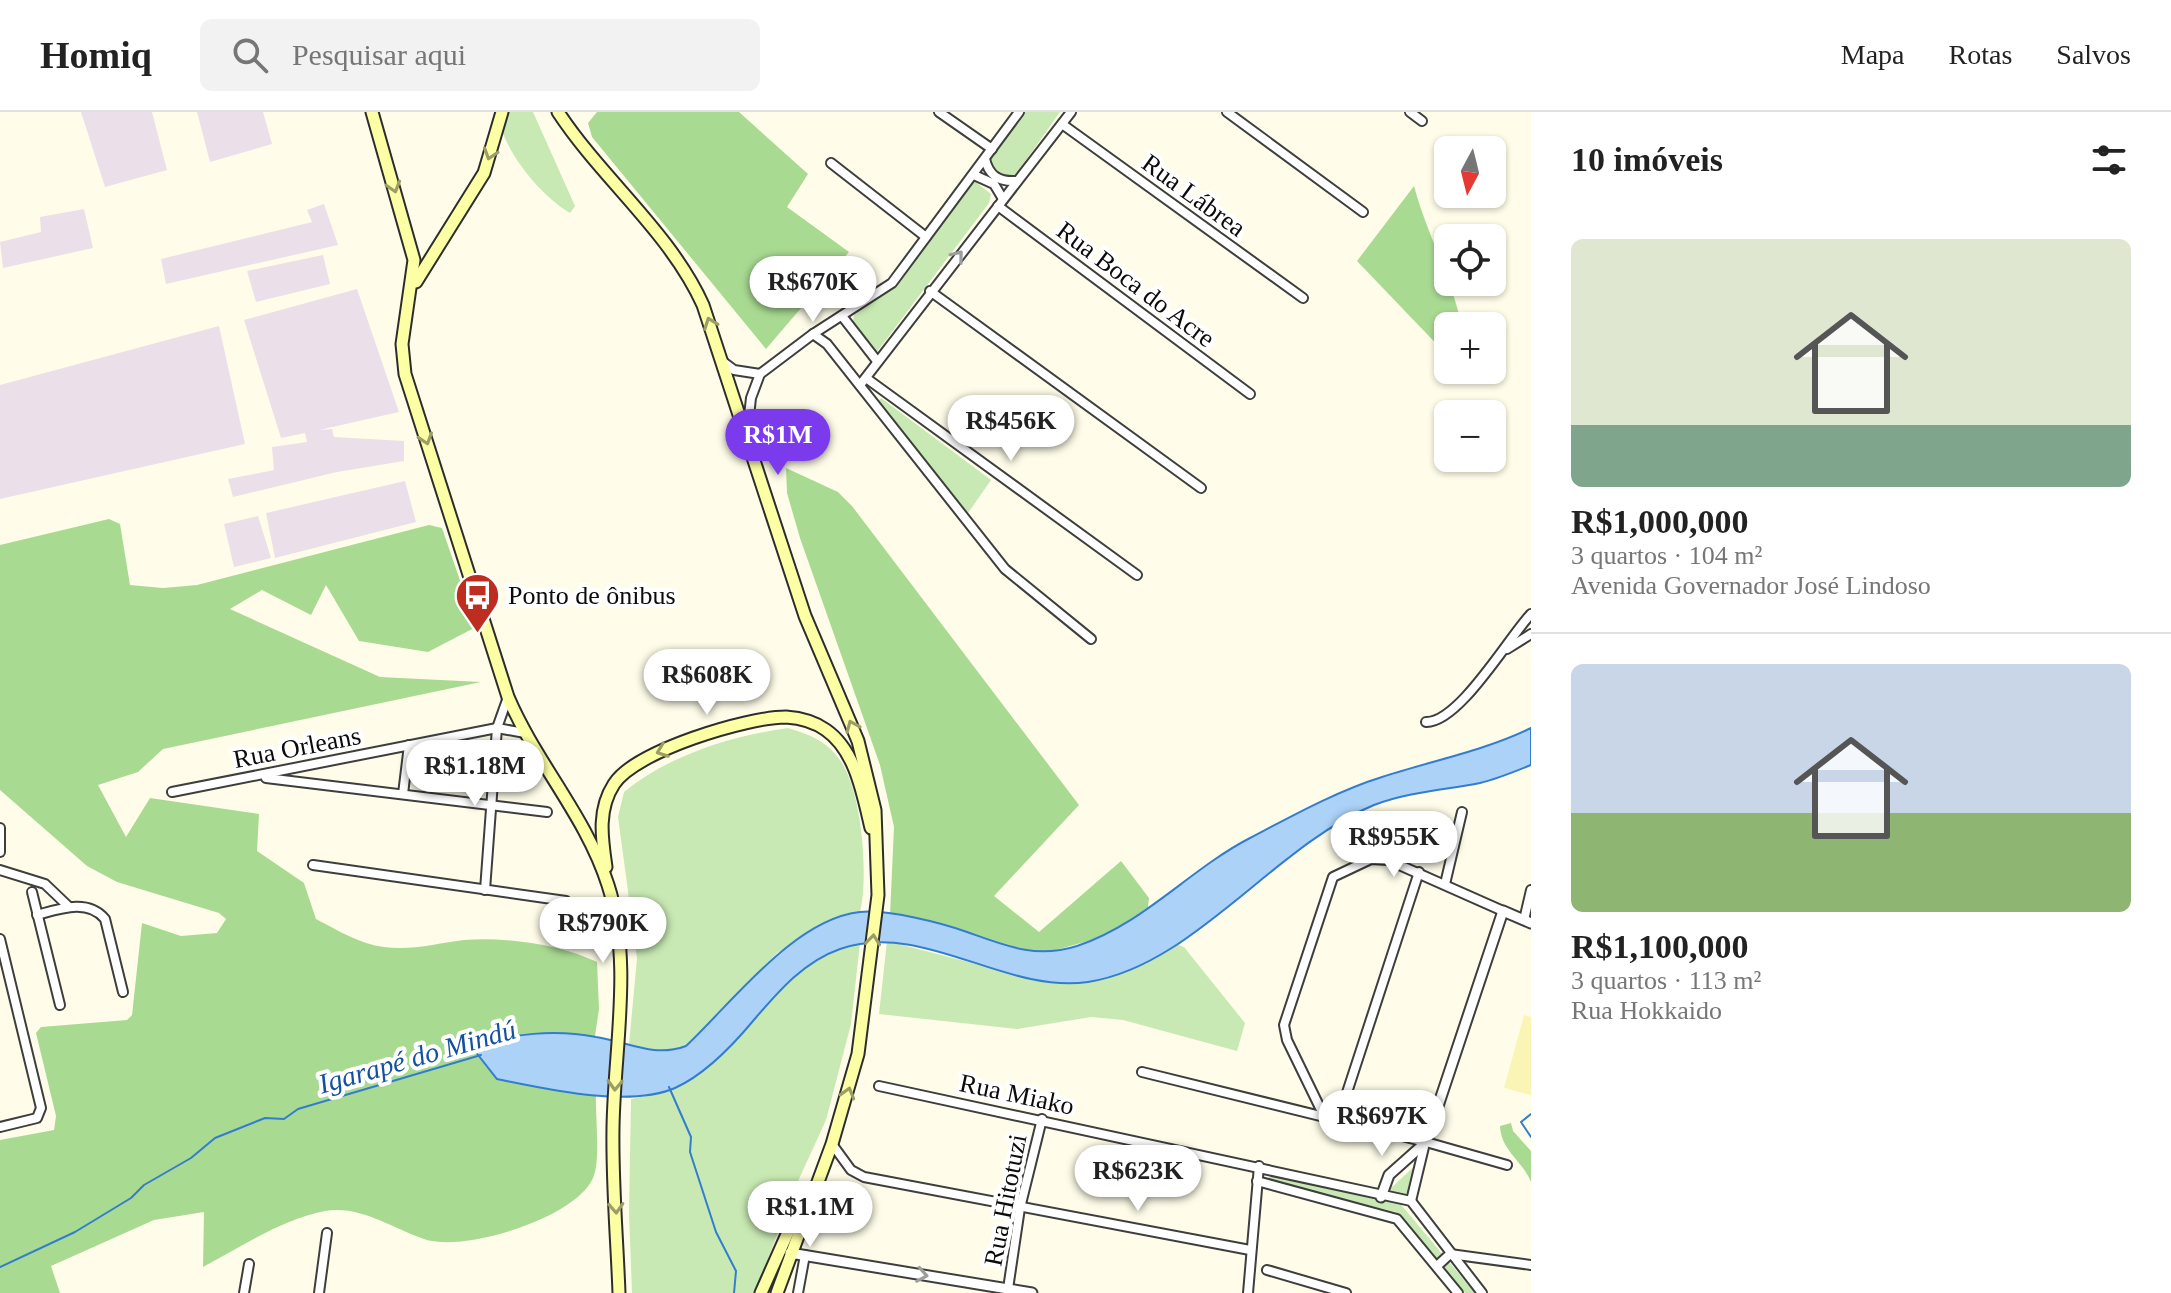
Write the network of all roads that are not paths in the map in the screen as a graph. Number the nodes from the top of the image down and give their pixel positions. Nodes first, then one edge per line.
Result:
1 (372, 112) edge
2 (502, 112) edge
3 (558, 112) edge
4 (564, 112) edge
5 (939, 112) edge
6 (1019, 112) edge
7 (1071, 112) edge
8 (1227, 112) edge
9 (1410, 112) edge
10 (1422, 121) dead end
11 (1062, 124) junction
12 (579, 144) junction
13 (992, 149) junction
14 (985, 159) junction
15 (831, 163) dead end
16 (974, 175) junction
17 (1016, 181) junction
18 (1000, 202) junction
19 (1363, 212) dead end
20 (926, 237) junction
21 (412, 290) junction
22 (930, 291) junction
23 (1303, 298) dead end
24 (840, 317) junction
25 (813, 334) junction
26 (827, 344) junction
27 (722, 361) junction
28 (877, 361) junction
29 (760, 374) junction
30 (863, 382) junction
31 (1250, 394) dead end
32 (747, 439) junction
33 (1201, 488) dead end
34 (1137, 575) dead end
35 (1531, 614) edge
36 (1531, 634) edge
37 (1091, 639) dead end
38 (1506, 650) junction
39 (508, 697) junction
40 (1426, 722) dead end
41 (497, 728) junction
42 (525, 733) junction
43 (409, 745) junction
44 (256, 776) junction
45 (172, 792) dead end
46 (403, 794) junction
47 (491, 805) junction
48 (547, 812) dead end
49 (1462, 812) dead end
50 (0, 828) edge
51 (0, 852) edge
52 (878, 857) junction
53 (313, 865) dead end
54 (0, 870) edge
55 (1419, 872) junction
56 (1445, 884) junction
57 (609, 887) junction
58 (485, 890) junction
59 (1531, 890) edge
60 (32, 892) dead end
61 (566, 901) dead end
62 (68, 906) junction
63 (1503, 911) junction
64 (37, 915) junction
65 (1527, 922) edge
66 (0, 939) edge
67 (123, 992) dead end
68 (60, 1005) dead end
69 (1142, 1072) dead end
70 (879, 1086) dead end
71 (1324, 1116) junction
72 (1042, 1119) junction
73 (1338, 1120) junction
74 (0, 1127) edge
75 (832, 1144) junction
76 (1425, 1144) junction
77 (1507, 1165) dead end
78 (1259, 1166) junction
79 (1257, 1181) junction
80 (812, 1193) junction
81 (1381, 1197) junction
82 (1411, 1201) junction
83 (1020, 1208) junction
84 (327, 1233) dead end
85 (1250, 1250) junction
86 (790, 1253) junction
87 (1450, 1254) junction
88 (805, 1255) junction
89 (249, 1264) dead end
90 (1531, 1265) edge
91 (1437, 1266) junction
92 (1267, 1270) dead end
93 (1008, 1289) junction
94 (995, 1290) edge
95 (244, 1293) edge
96 (319, 1293) edge
97 (619, 1293) edge
98 (761, 1293) edge
99 (777, 1293) edge
100 (798, 1293) edge
101 (1032, 1293) edge
102 (1248, 1293) edge
103 (1346, 1293) edge
104 (1458, 1293) edge
105 (1482, 1293) edge

1 -> 21 main road
2 -> 21 main road
3 - 12 main road
4 - 12 street
5 - 13 street
6 - 13 street
7 - 11 street
8 - 19 street
9 - 10 street
11 - 17 street
11 - 23 street, Rua Lábrea
27 -> 12 main road
13 - 14 street
14 - 16 street
14 - 17 street
15 - 20 street
16 - 18 street, Rua Boca do Acre
16 - 20 street
17 - 18 street
22 -> 18 street
18 - 31 street, Rua Boca do Acre
20 - 24 street
21 -> 39 main road
22 - 28 street
22 - 33 street
24 - 25 street
24 - 26 street
24 - 28 street
25 - 26 street
25 - 29 street
26 - 30 street
27 - 29 street
27 - 32 main road
28 - 30 street
29 - 32 street
30 - 34 street
30 - 37 street
52 -> 32 main road
35 - 38 street
36 - 38 street
38 - 40 street
39 - 41 street
39 - 42 main road
41 - 42 street, Rua Orleans
41 - 43 street, Rua Orleans
41 - 47 street
42 - 57 main road
43 - 44 street, Rua Orleans
43 - 46 street
44 - 45 street, Rua Orleans
44 - 46 street
46 - 47 street
47 - 48 street
47 - 58 street
49 - 56 street
50 - 51 street
52 -> 57 main road
75 -> 52 main road
53 - 58 street
54 - 62 street
55 - 56 street
55 - 71 street
55 - 73 street
56 - 63 street
57 -> 97 main road
58 - 61 street
59 - 65 street
60 - 64 street
62 - 64 street
62 - 67 street
63 - 65 street
63 - 76 street
64 - 68 street
66 - 74 street
69 - 71 street
70 - 72 street, Rua Miako
71 - 73 street
72 - 78 street, Rua Miako
72 - 83 street, Rua Hitotuzi
73 - 76 street
75 - 80 main road
75 - 83 street
76 - 77 street
76 - 81 street
76 - 82 street
78 - 79 street
78 - 81 street, Rua Miako
79 - 85 street
79 - 91 street
80 - 86 main road
80 - 98 main road
81 - 82 street, Rua Miako
82 - 87 street
83 - 85 street
83 - 93 street, Rua Hitotuzi
84 - 96 street
85 - 102 street
86 - 88 street
86 - 99 main road
87 - 90 street
87 - 91 street
87 - 105 street
88 -> 94 street
88 - 100 street
89 - 95 street
91 - 104 street
92 - 103 street
93 - 94 street
93 - 101 street

